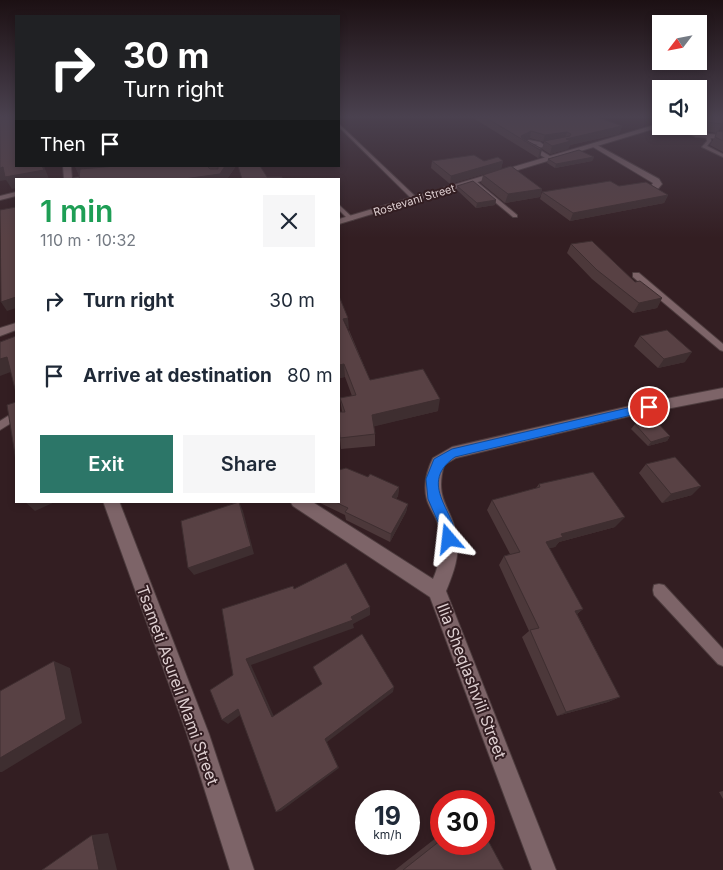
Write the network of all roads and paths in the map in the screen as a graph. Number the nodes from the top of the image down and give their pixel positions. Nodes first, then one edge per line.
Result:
1 (371, 157) edge
2 (547, 157) edge
3 (559, 157) edge
4 (613, 157) edge
5 (551, 159) junction
6 (95, 176) edge
7 (77, 178) edge
8 (474, 182) junction
9 (654, 188) edge
10 (15, 194) edge
11 (0, 198) edge
12 (416, 200) junction
13 (340, 208) edge
14 (515, 216) dead end
15 (351, 219) junction
16 (340, 222) edge
17 (636, 275) dead end
18 (15, 326) edge
19 (0, 332) edge
20 (723, 348) edge
21 (723, 392) edge
22 (15, 416) edge
23 (0, 426) edge
24 (112, 503) edge
25 (301, 503) edge
26 (437, 590) junction
27 (659, 590) dead end
28 (723, 658) edge
29 (242, 870) edge
30 (544, 870) edge

1 - 12 lane
2 - 5 lane
3 - 5 street, Rostevani Street
4 - 9 street
5 - 8 street, Rostevani Street
6 - 7 lane
8 - 12 street, Rostevani Street
8 - 14 lane
10 - 11 lane
12 - 15 street, Rostevani Street
13 - 15 lane
15 - 16 street, Rostevani Street
17 - 20 lane
18 - 19 street
21 - 26 street
22 - 23 lane
24 - 29 street, Tsameti Asureli Mami Street
25 - 26 street, Ilia Sheqlashvili Street
26 - 30 street, Ilia Sheqlashvili Street
27 - 28 lane

